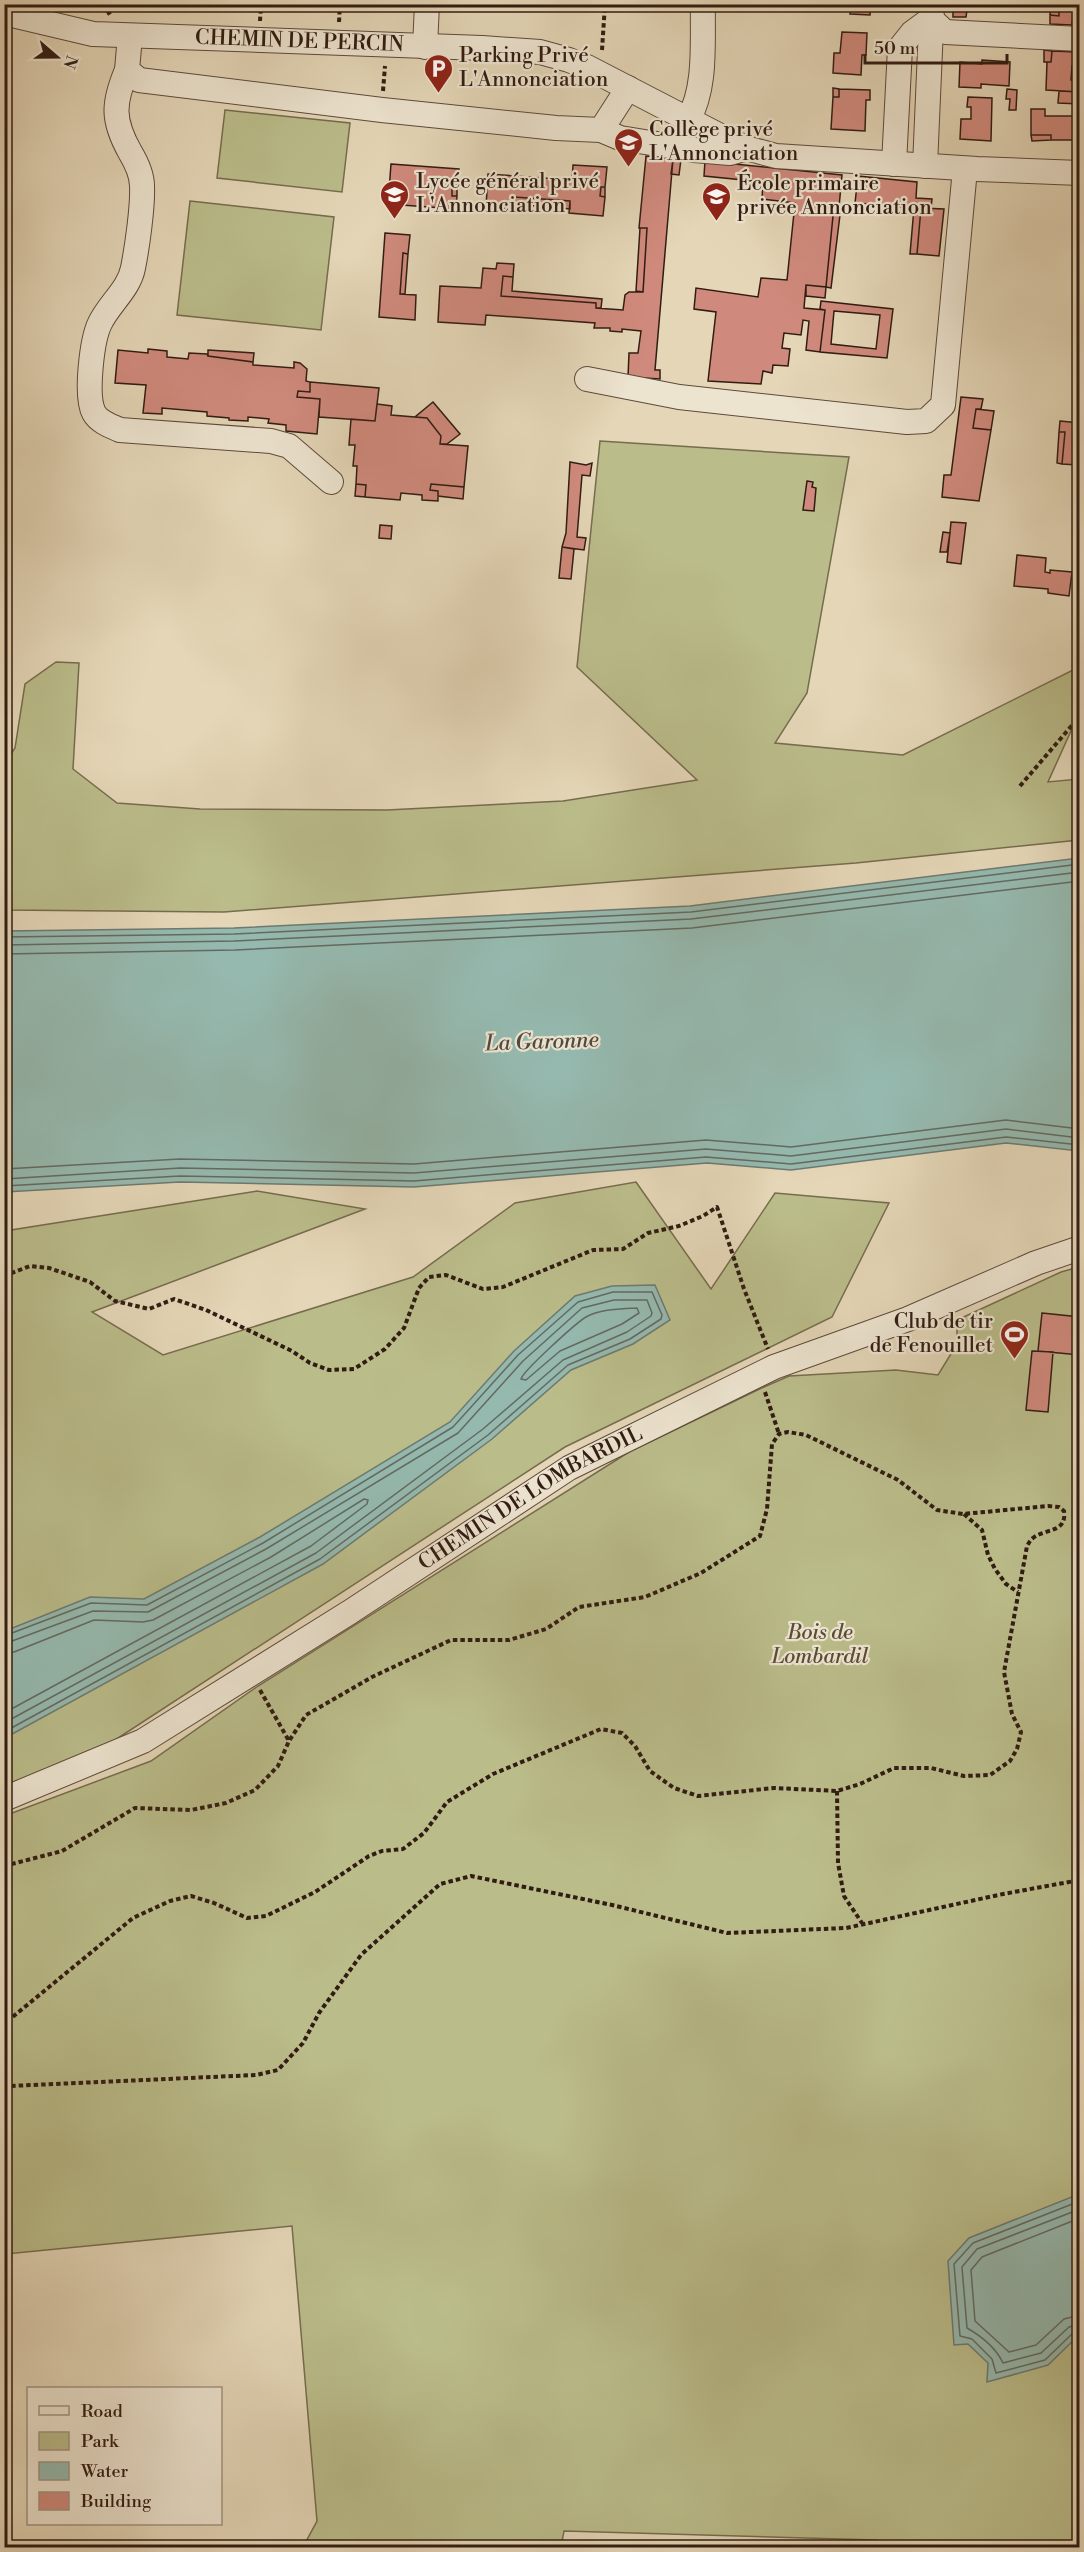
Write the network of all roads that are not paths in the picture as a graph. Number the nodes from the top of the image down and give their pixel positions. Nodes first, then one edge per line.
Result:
1 (427, 4) edge
2 (703, 4) edge
3 (19, 12) edge
4 (932, 12) edge
5 (130, 36) junction
6 (1080, 39) edge
7 (425, 47) junction
8 (127, 70) junction
9 (628, 88) junction
10 (688, 120) junction
11 (601, 130) junction
12 (746, 148) junction
13 (894, 164) junction
14 (925, 166) junction
15 (965, 169) junction
16 (1080, 173) edge
17 (587, 379) dead end
18 (331, 482) dead end
19 (1080, 1248) edge
20 (4, 1799) edge

1 - 7 street
2 - 10 street
3 - 5 street, CHEMIN DE PERCIN
4 - 6 street
4 - 13 street
4 - 14 street
5 - 7 street, CHEMIN DE PERCIN
5 - 8 street
7 - 9 street, CHEMIN DE PERCIN
8 - 11 street
8 - 18 street
9 - 10 street, CHEMIN DE PERCIN
9 - 11 street
10 - 12 street, CHEMIN DE PERCIN
11 - 12 street
12 - 13 street, CHEMIN DE PERCIN
13 - 14 street, CHEMIN DE PERCIN
14 - 15 street, CHEMIN DE PERCIN
15 - 16 street, CHEMIN DE PERCIN
15 - 17 street
19 - 20 street, CHEMIN DE LOMBARDIL

